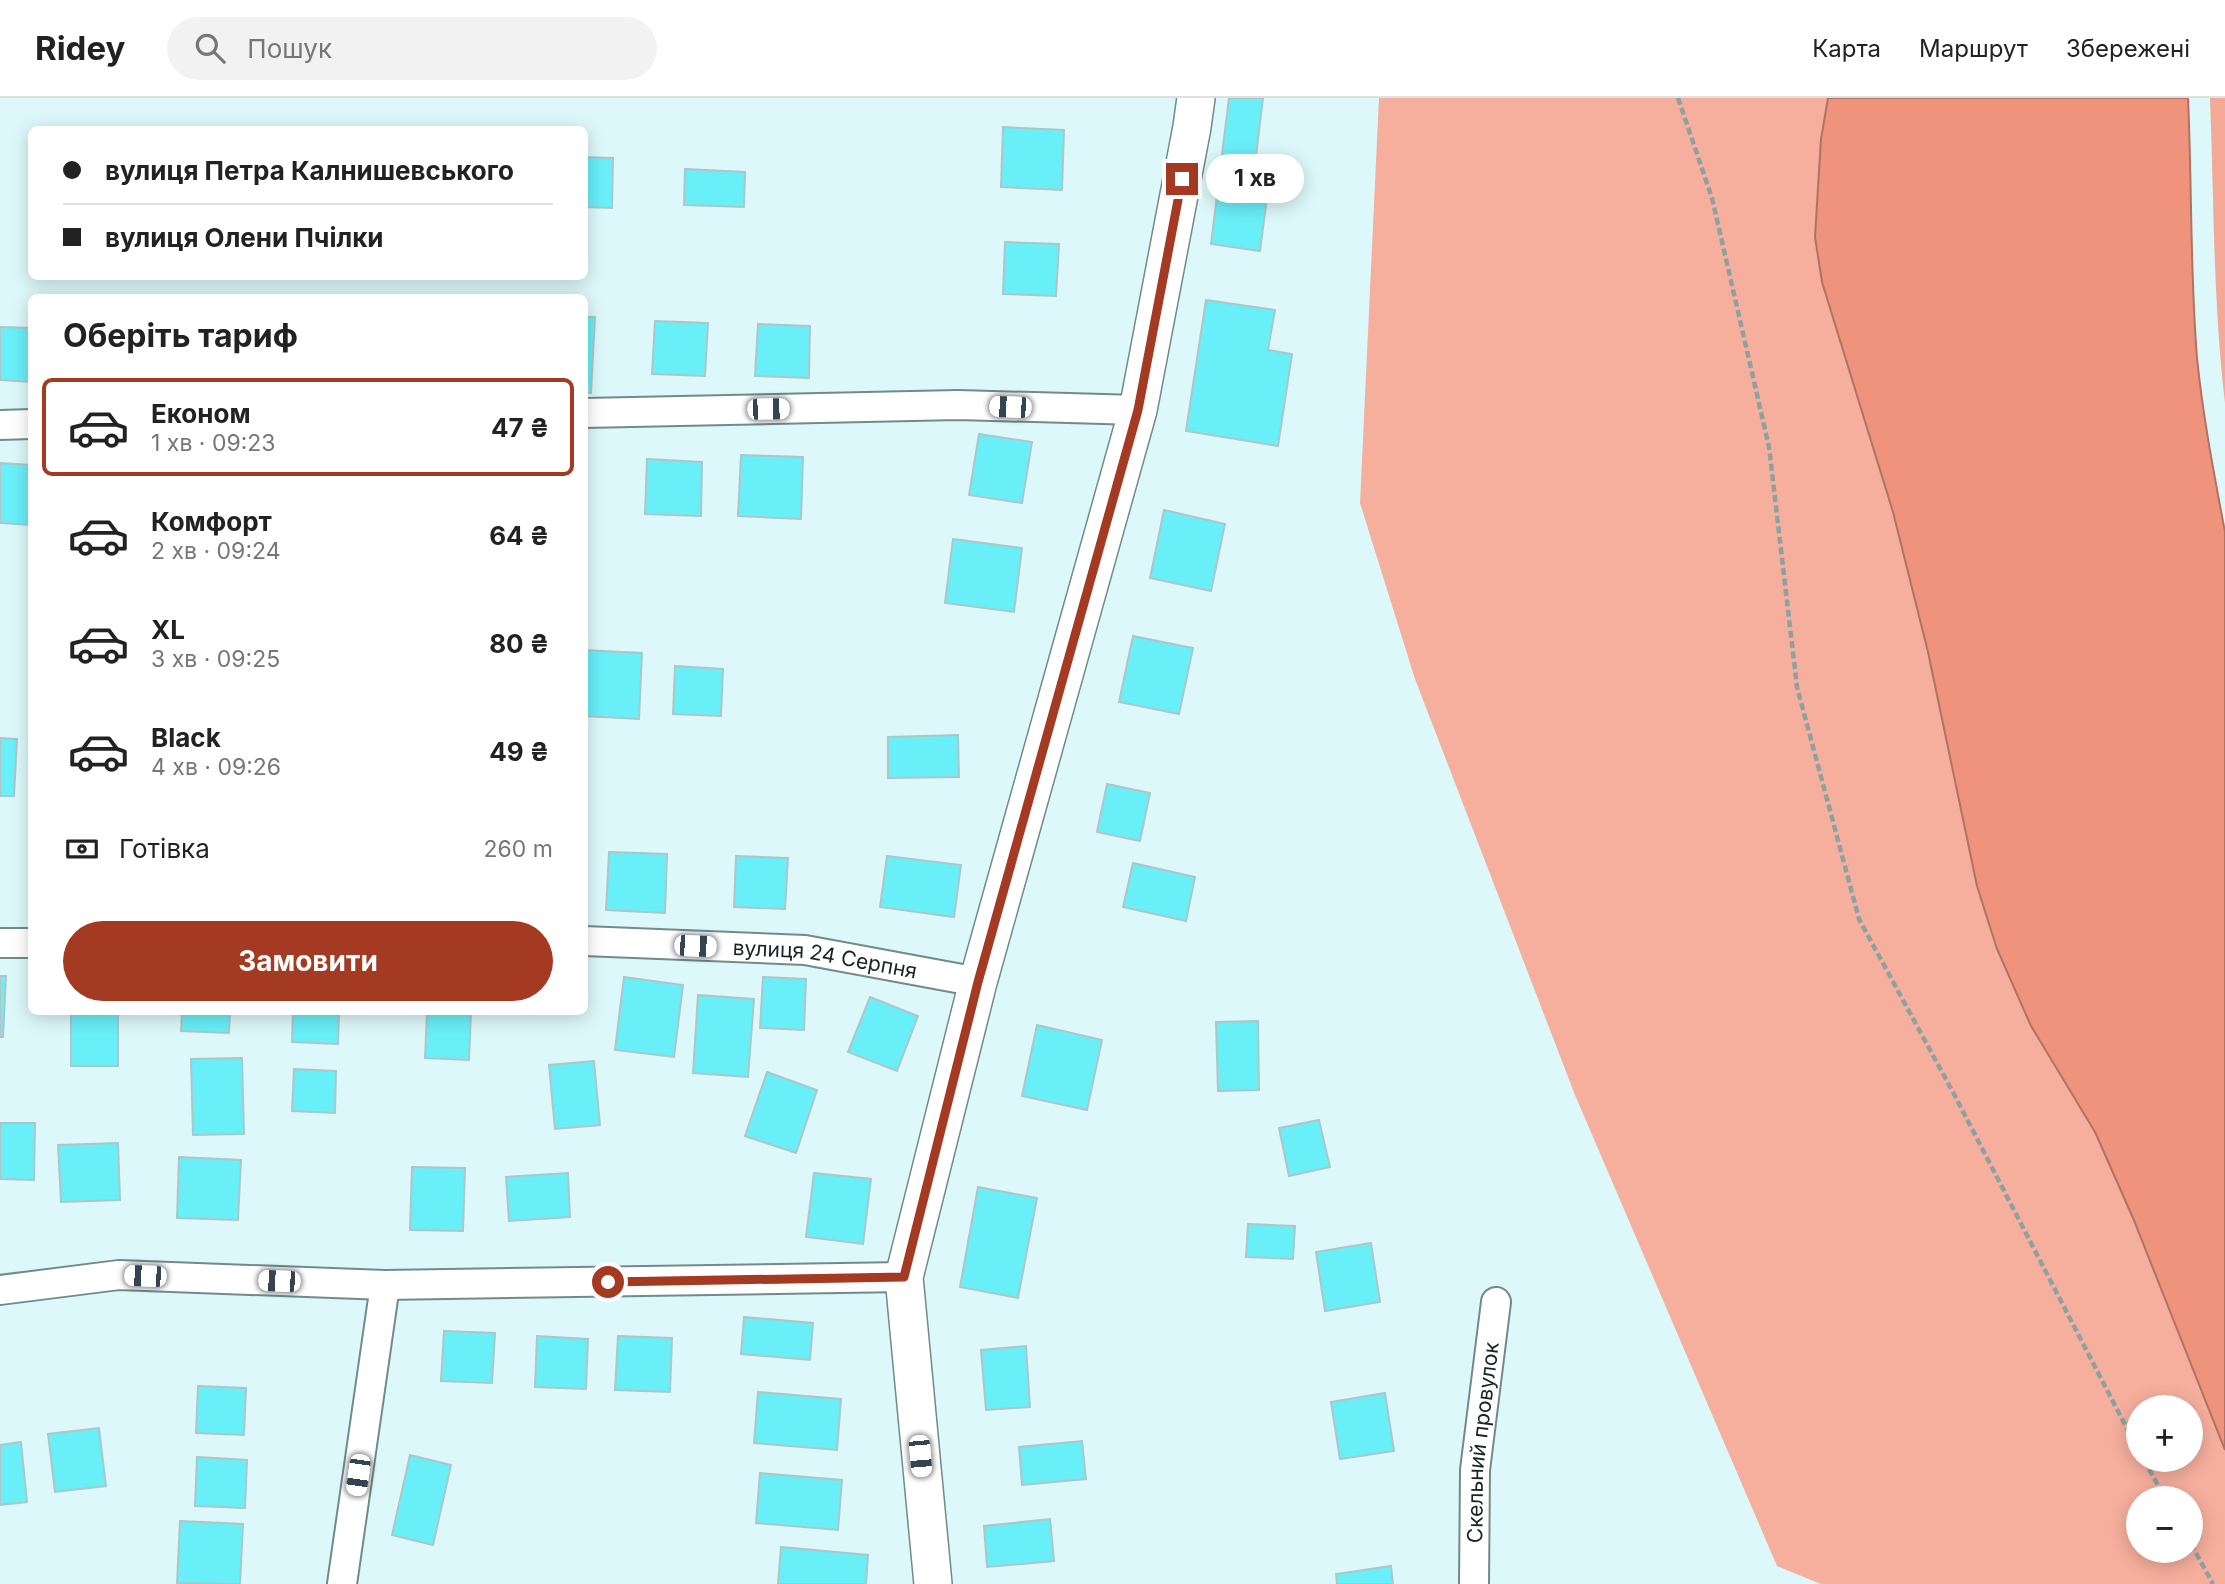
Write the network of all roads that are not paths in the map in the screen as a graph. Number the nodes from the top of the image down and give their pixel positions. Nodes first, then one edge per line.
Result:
1 (1196, 98) edge
2 (1138, 410) junction
3 (588, 413) edge
4 (28, 424) edge
5 (0, 425) edge
6 (588, 941) edge
7 (0, 943) edge
8 (28, 943) edge
9 (978, 982) junction
10 (904, 1277) junction
11 (385, 1285) junction
12 (0, 1290) edge
13 (1496, 1302) dead end
14 (342, 1584) edge
15 (933, 1584) edge
16 (1474, 1584) edge

1 - 2 street
2 - 3 street
2 - 9 street
4 - 5 street
6 - 9 street, вулиця 24 Серпня
7 - 8 street
9 - 10 street
10 - 11 street
10 - 15 street
11 - 12 street
11 - 14 street
13 - 16 street, Скельний провулок

